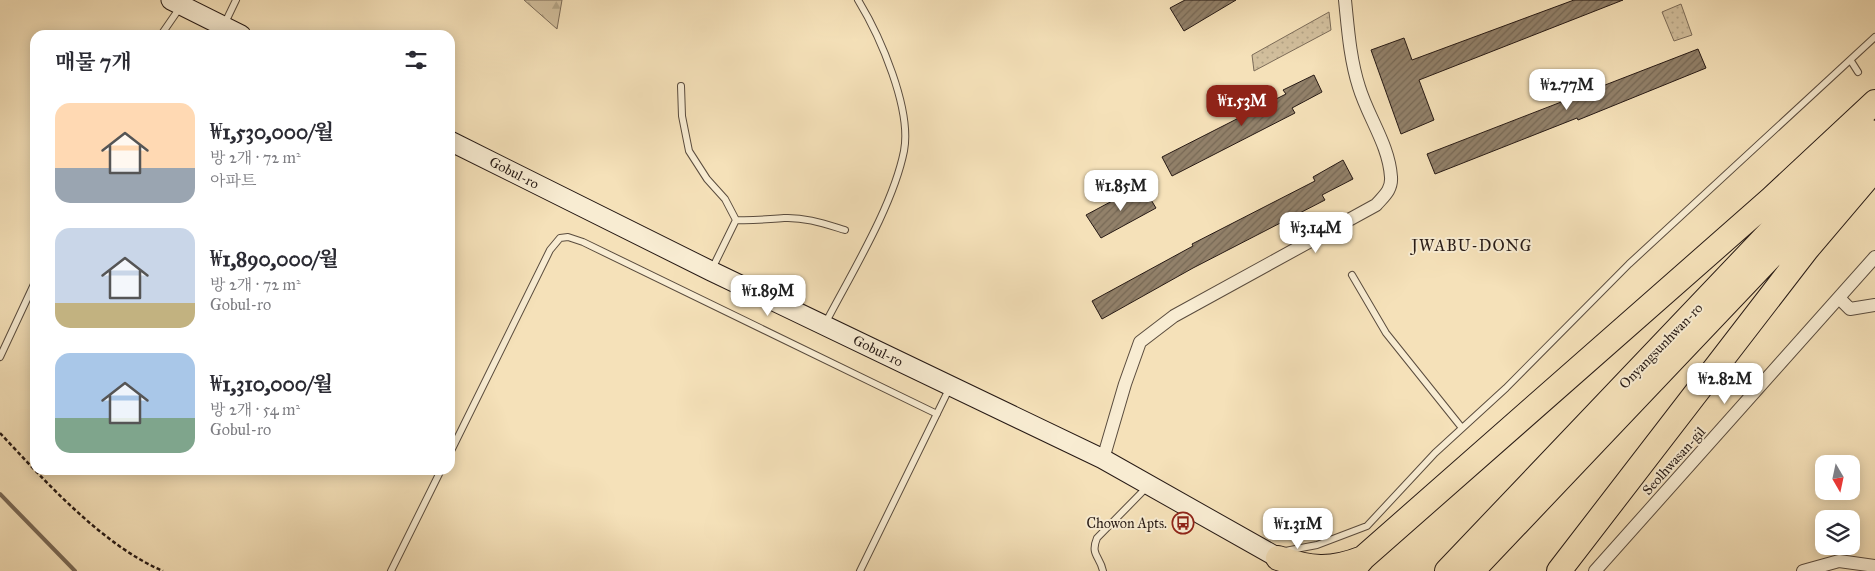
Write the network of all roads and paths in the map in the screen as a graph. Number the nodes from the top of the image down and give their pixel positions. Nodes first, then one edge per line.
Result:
1 (236, 0) edge
2 (858, 0) edge
3 (1345, 0) edge
4 (176, 3) edge
5 (223, 26) junction
6 (163, 30) edge
7 (231, 30) edge
8 (1875, 37) edge
9 (1851, 61) junction
10 (1858, 72) dead end
11 (681, 86) dead end
12 (1875, 102) edge
13 (1875, 121) edge
14 (455, 143) edge
15 (1875, 147) edge
16 (1875, 169) edge
17 (736, 220) junction
18 (845, 230) dead end
19 (1875, 257) edge
20 (712, 271) junction
21 (1352, 275) dead end
22 (30, 293) edge
23 (1839, 298) junction
24 (1875, 305) edge
25 (824, 326) junction
26 (0, 357) edge
27 (950, 386) junction
28 (937, 414) junction
29 (1462, 428) junction
30 (0, 433) edge
31 (455, 443) edge
32 (1103, 459) junction
33 (30, 464) edge
34 (40, 475) edge
35 (439, 475) edge
36 (1149, 486) junction
37 (1280, 561) edge
38 (1357, 565) edge
39 (1875, 566) edge
40 (163, 571) edge
41 (391, 571) edge
42 (860, 571) edge
43 (1103, 571) edge
44 (1301, 571) edge
45 (1447, 571) edge
46 (1472, 571) edge
47 (1559, 571) edge
48 (1595, 571) edge
49 (1803, 571) edge

1 - 5 lane
2 - 25 lane
3 - 32 street
4 - 5 main road
4 - 6 lane
5 - 7 main road
8 - 9 lane
9 - 10 lane
9 - 29 lane
11 - 17 lane
12 - 38 highway
13 - 45 highway, Onyangsunhwan-ro
14 - 20 main road, Gobul-ro
15 - 46 highway, Onyangsunhwan-ro
16 - 47 highway
17 - 18 lane
17 - 20 lane
19 - 23 street, Seolhwasan-gil
20 - 25 main road, Gobul-ro
21 - 29 lane
22 - 26 lane
23 - 24 street
23 - 48 street, Seolhwasan-gil
25 - 27 main road, Gobul-ro
27 - 28 lane
27 - 32 main road, Gobul-ro
28 - 31 lane
28 - 42 lane
29 - 37 lane
30 - 33 path
32 - 36 main road, Gobul-ro
34 - 40 path
35 - 41 lane
36 - 37 main road, Gobul-ro
36 - 43 lane
37 - 38 highway
37 - 44 main road, Gobul-ro
39 - 49 street

